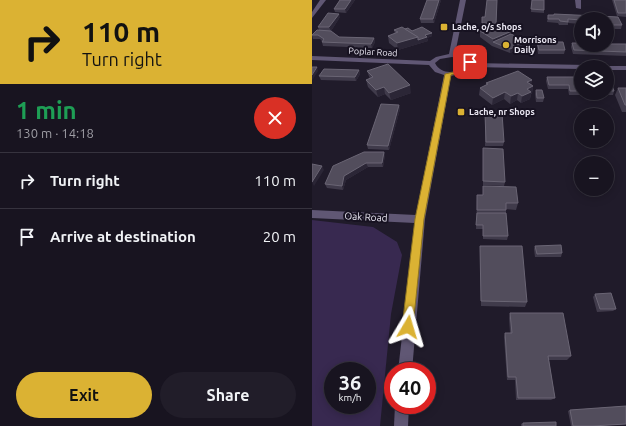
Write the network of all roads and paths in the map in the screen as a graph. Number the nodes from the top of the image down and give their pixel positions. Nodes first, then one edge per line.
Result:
1 (323, 0) edge
2 (463, 0) edge
3 (578, 0) edge
4 (579, 8) dead end
5 (312, 16) edge
6 (452, 54) junction
7 (312, 58) edge
8 (432, 63) junction
9 (470, 65) junction
10 (574, 67) edge
11 (614, 68) edge
12 (626, 68) edge
13 (448, 74) junction
14 (312, 214) edge
15 (420, 219) junction
16 (406, 362) edge
17 (402, 414) edge
18 (401, 426) edge

1 - 5 street
2 - 6 street
3 - 4 street
6 - 8 street
6 - 9 street
7 - 8 street, Poplar Road
8 - 13 street
9 - 10 street
9 - 13 street
11 - 12 street
13 - 15 street
14 - 15 street, Oak Road
15 - 16 street
17 - 18 street

